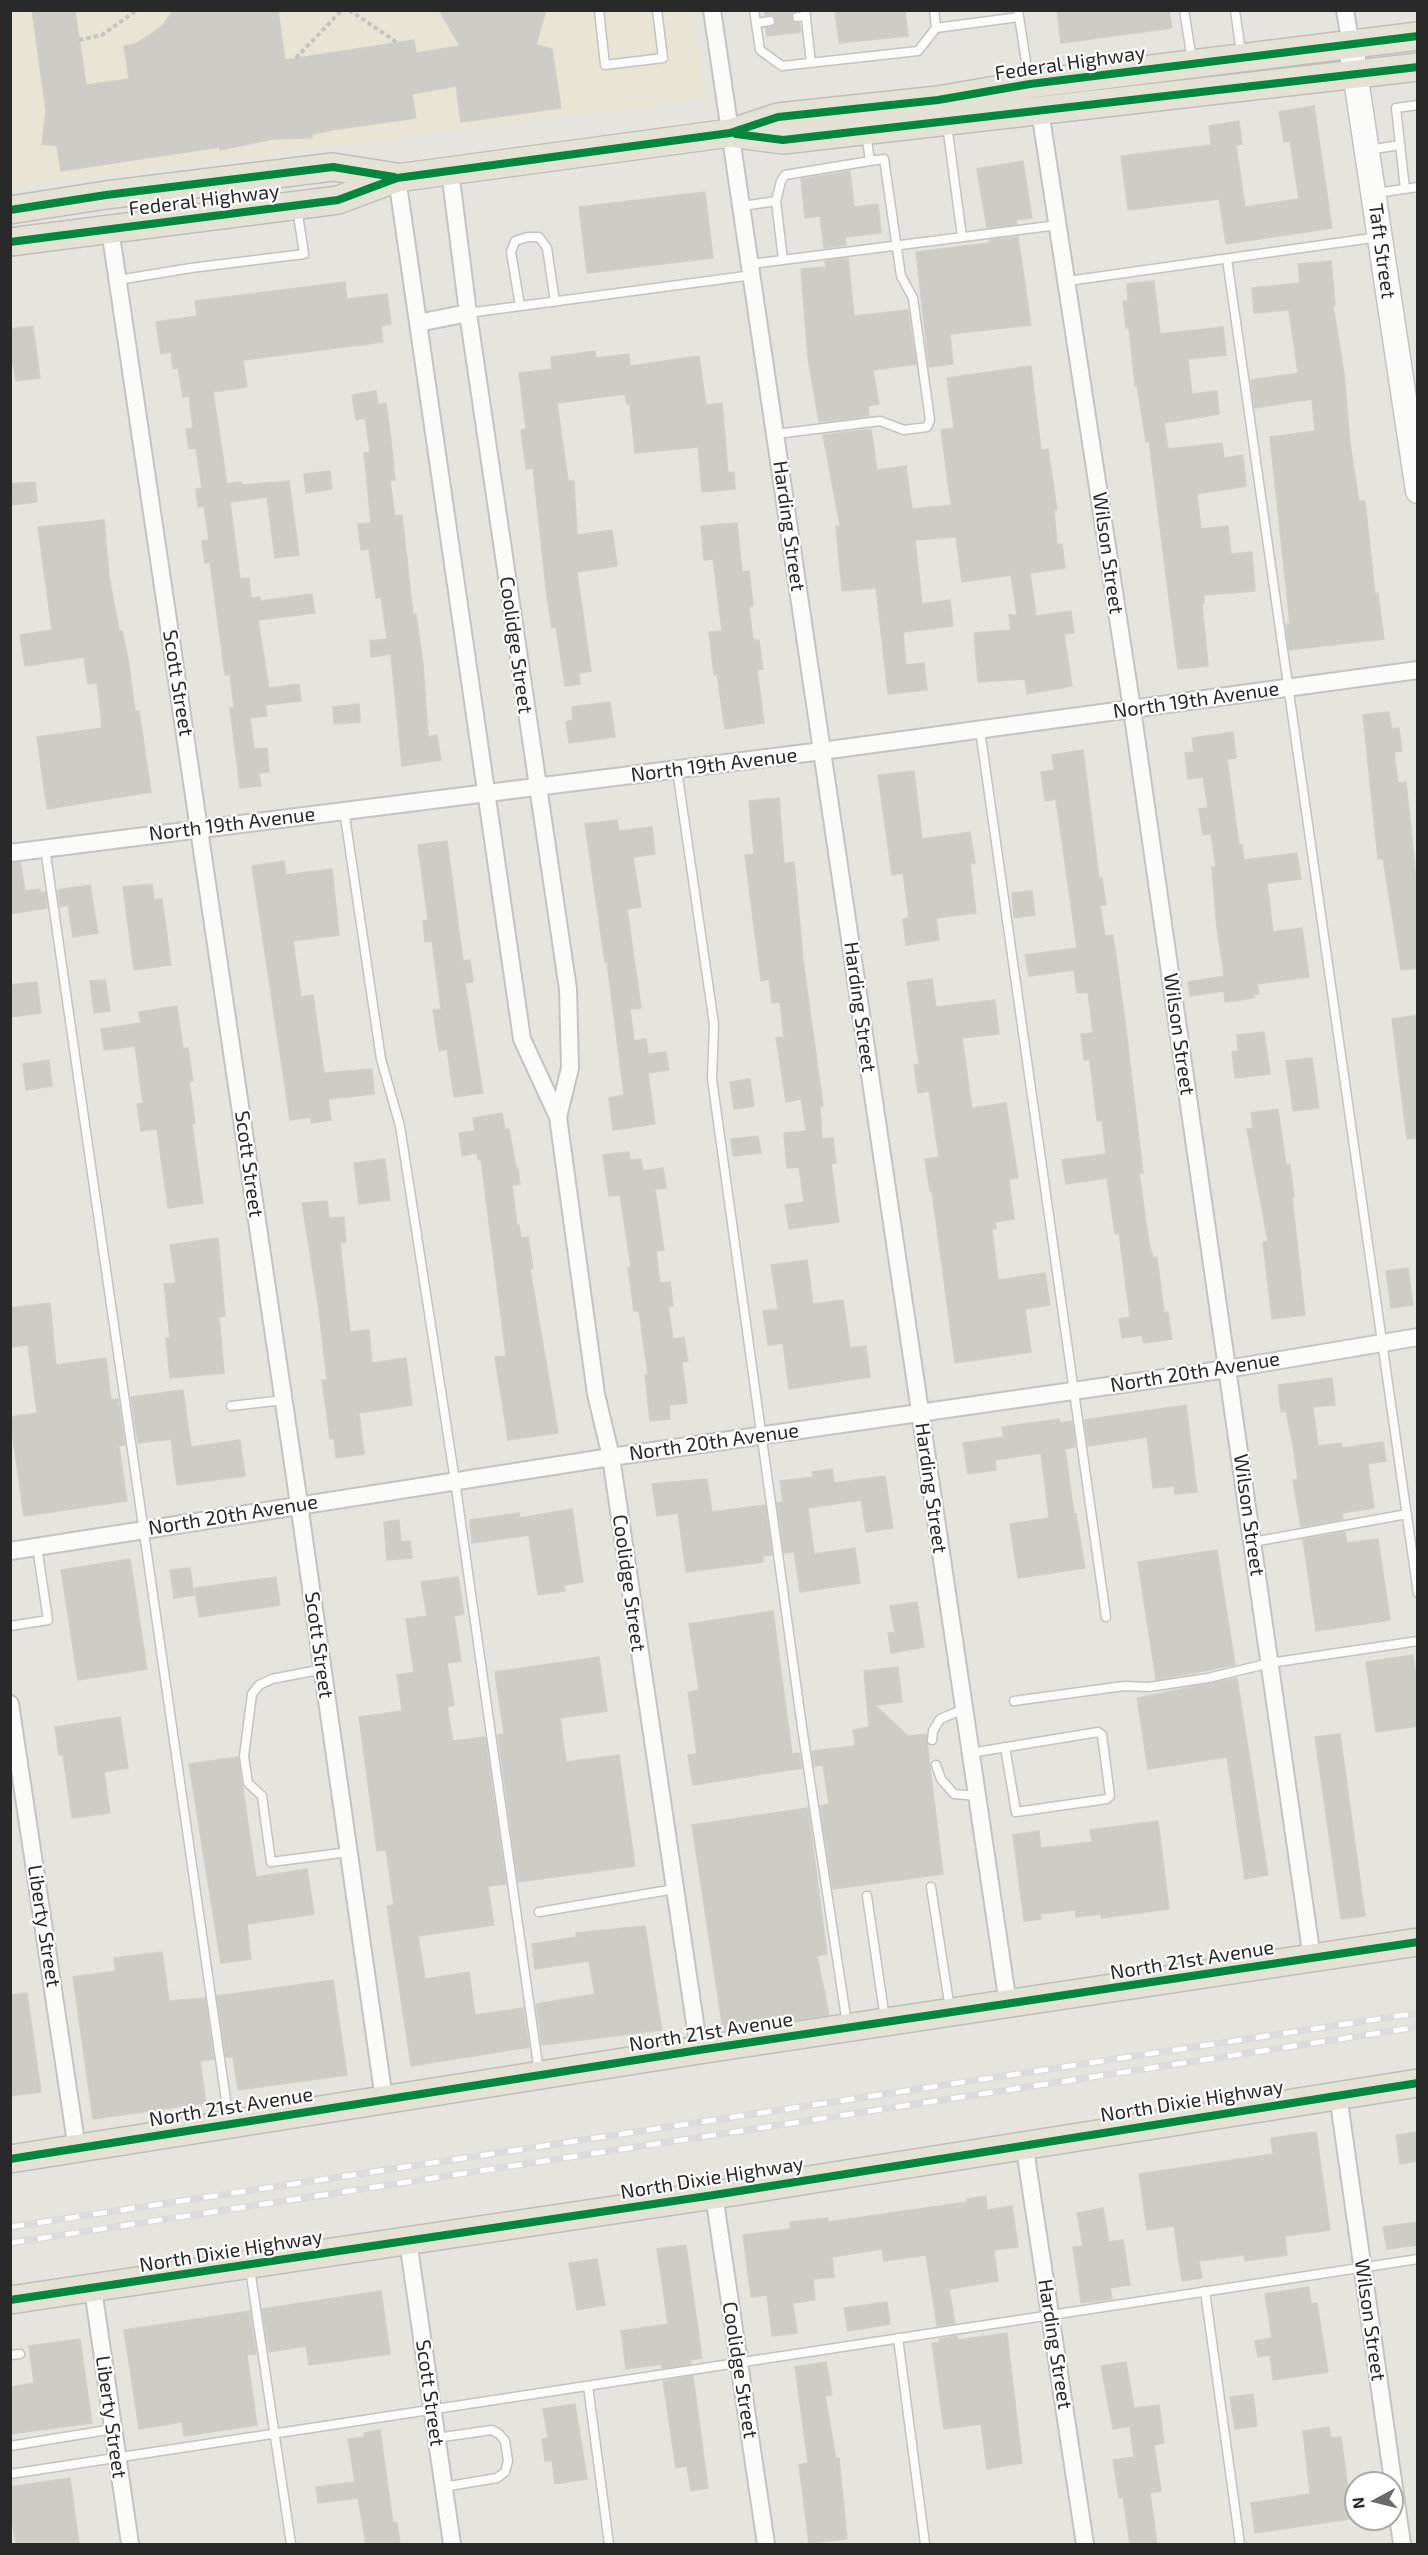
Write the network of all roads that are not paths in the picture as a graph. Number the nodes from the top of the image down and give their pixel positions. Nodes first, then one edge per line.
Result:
1 (599, 10) edge
2 (657, 10) edge
3 (712, 10) edge
4 (754, 10) edge
5 (934, 10) edge
6 (1184, 10) edge
7 (1235, 10) edge
8 (1346, 10) edge
9 (1018, 14) edge
10 (803, 15) edge
11 (770, 21) dead end
12 (756, 23) junction
13 (936, 28) junction
14 (1418, 36) edge
15 (1351, 46) junction
16 (1242, 57) junction
17 (811, 63) junction
18 (1193, 63) junction
19 (1418, 67) edge
20 (1355, 76) junction
21 (1030, 84) junction
22 (1418, 105) edge
23 (1040, 111) junction
24 (946, 121) junction
25 (866, 130) junction
26 (730, 133) junction
27 (1400, 145) junction
28 (1367, 150) junction
29 (870, 161) junction
30 (450, 171) junction
31 (397, 178) junction
32 (1418, 187) edge
33 (1405, 189) junction
34 (1374, 193) junction
35 (776, 201) junction
36 (297, 205) junction
37 (742, 206) junction
38 (10, 210) edge
39 (1059, 225) junction
40 (110, 229) junction
41 (962, 237) junction
42 (1380, 237) junction
43 (10, 242) edge
44 (897, 246) junction
45 (1227, 259) junction
46 (783, 260) junction
47 (752, 270) junction
48 (118, 280) junction
49 (1068, 281) junction
50 (555, 302) junction
51 (520, 306) junction
52 (468, 313) junction
53 (418, 323) junction
54 (776, 434) junction
55 (1418, 491) edge
56 (1418, 670) edge
57 (1288, 688) junction
58 (1132, 709) junction
59 (980, 730) junction
60 (822, 751) junction
61 (677, 770) junction
62 (537, 787) junction
63 (485, 793) junction
64 (344, 810) junction
65 (200, 828) junction
66 (45, 848) junction
67 (10, 853) edge
68 (558, 1117) junction
69 (1418, 1337) edge
70 (1383, 1343) junction
71 (1227, 1369) junction
72 (1074, 1390) junction
73 (284, 1400) junction
74 (231, 1406) dead end
75 (920, 1412) junction
76 (761, 1435) junction
77 (611, 1457) junction
78 (455, 1481) junction
79 (300, 1504) junction
80 (1407, 1514) junction
81 (142, 1530) junction
82 (1253, 1542) junction
83 (37, 1546) junction
84 (10, 1551) edge
85 (1418, 1593) edge
86 (1106, 1617) dead end
87 (10, 1626) edge
88 (1418, 1641) edge
89 (1270, 1663) junction
90 (323, 1669) junction
91 (1014, 1701) dead end
92 (10, 1704) edge
93 (964, 1709) junction
94 (932, 1740) dead end
95 (1005, 1747) junction
96 (970, 1753) junction
97 (936, 1765) dead end
98 (977, 1796) junction
99 (349, 1852) junction
100 (931, 1887) dead end
101 (675, 1889) junction
102 (867, 1896) dead end
103 (539, 1912) dead end
104 (1418, 1942) edge
105 (1312, 1958) junction
106 (1008, 2004) junction
107 (950, 2013) junction
108 (886, 2022) junction
109 (848, 2028) junction
110 (699, 2050) junction
111 (539, 2075) junction
112 (1418, 2083) edge
113 (1338, 2095) junction
114 (384, 2099) junction
115 (229, 2124) junction
116 (1024, 2143) junction
117 (77, 2149) junction
118 (10, 2159) edge
119 (714, 2195) junction
120 (408, 2241) junction
121 (1418, 2259) edge
122 (249, 2265) junction
123 (1363, 2267) junction
124 (93, 2289) junction
125 (1205, 2291) junction
126 (10, 2300) edge
127 (1050, 2314) junction
128 (898, 2338) junction
129 (20, 2354) dead end
130 (10, 2355) edge
131 (739, 2364) junction
132 (588, 2386) junction
133 (432, 2409) junction
134 (113, 2429) junction
135 (276, 2434) junction
136 (436, 2438) junction
137 (10, 2446) edge
138 (118, 2458) junction
139 (10, 2474) edge
140 (443, 2487) junction
141 (130, 2544) edge
142 (291, 2544) edge
143 (452, 2544) edge
144 (609, 2544) edge
145 (766, 2544) edge
146 (925, 2544) edge
147 (1085, 2544) edge
148 (1240, 2544) edge
149 (1402, 2544) edge

1 - 2 lane
3 - 26 street, Harding Street
4 - 12 lane
5 - 13 lane
6 - 18 lane
7 - 16 lane
8 - 15 street, Taft Street
9 - 13 lane
9 - 21 lane
10 - 17 lane
11 - 12 lane
12 - 17 lane
13 - 17 lane
14 - 15 main road, Federal Highway
15 - 16 main road, Federal Highway
15 - 20 street, Taft Street
16 - 18 main road, Federal Highway
18 - 21 main road, Federal Highway
19 - 20 main road, Federal Highway
20 - 23 main road, Federal Highway
20 - 28 street, Taft Street
21 - 26 main road, Federal Highway
22 - 27 lane
23 - 24 main road, Federal Highway
23 - 39 street, Wilson Street
24 - 25 main road, Federal Highway
24 - 41 lane
25 - 26 main road, Federal Highway
25 - 29 lane
26 - 30 main road, Federal Highway
26 - 37 street, Harding Street
27 - 28 lane
27 - 33 lane
28 - 34 street, Taft Street
29 - 35 lane
29 - 44 lane
30 - 31 main road, Federal Highway
30 - 52 street, Coolidge Street
31 - 36 main road, Federal Highway
31 - 38 main road, Federal Highway
31 - 53 street, Coolidge Street
32 - 33 lane
33 - 34 lane
34 - 42 street, Taft Street
35 - 37 lane
35 - 46 lane
36 - 40 main road, Federal Highway
36 - 48 lane
37 - 47 street, Harding Street
39 - 41 lane
39 - 49 street, Wilson Street
40 - 43 main road, Federal Highway
40 - 48 street, Scott Street
41 - 44 lane
42 - 45 lane
42 - 55 street, Taft Street
44 - 46 lane
44 - 54 lane
45 - 49 lane
45 - 57 lane
46 - 47 lane
47 - 50 lane
47 - 54 street, Harding Street
48 - 65 street, Scott Street
49 - 58 street, Wilson Street
50 - 51 lane
50 - 51 lane
51 - 52 lane
52 - 53 street
52 - 62 street, Coolidge Street
53 - 63 street, Coolidge Street
54 - 60 street, Harding Street
56 - 57 street, North 19th Avenue
57 - 58 street, North 19th Avenue
57 - 70 lane
58 - 59 street, North 19th Avenue
58 - 71 street, Wilson Street
59 - 60 street, North 19th Avenue
59 - 72 lane
60 - 61 street, North 19th Avenue
60 - 75 street, Harding Street
61 - 62 street, North 19th Avenue
61 - 76 lane
62 - 63 street, North 19th Avenue
62 - 68 street, Coolidge Street
63 - 64 street, North 19th Avenue
63 - 68 street, Coolidge Street
64 - 65 street, North 19th Avenue
64 - 78 lane
65 - 66 street, North 19th Avenue
65 - 73 street, Scott Street
66 - 67 street, North 19th Avenue
66 - 81 lane
68 - 77 street, Coolidge Street
69 - 70 street, North 20th Avenue
70 - 71 street, North 20th Avenue
70 - 80 lane
71 - 72 street, North 20th Avenue
71 - 82 street, Wilson Street
72 - 75 street, North 20th Avenue
72 - 86 lane
73 - 74 lane
73 - 79 street, Scott Street
75 - 76 street, North 20th Avenue
75 - 93 street, Harding Street
76 - 77 street, North 20th Avenue
76 - 109 lane
77 - 78 street, North 20th Avenue
77 - 101 street, Coolidge Street
78 - 79 street, North 20th Avenue
78 - 111 lane
79 - 81 street, North 20th Avenue
79 - 90 street, Scott Street
80 - 82 lane
80 - 85 lane
81 - 83 street, North 20th Avenue
81 - 115 lane
82 - 89 street, Wilson Street
83 - 84 street, North 20th Avenue
83 - 87 lane
88 - 89 lane
89 - 91 lane
89 - 105 street, Wilson Street
90 - 99 street, Scott Street
90 - 99 lane
92 - 117 street, Liberty Street
93 - 94 lane
93 - 96 street, Harding Street
95 - 95 lane
95 - 96 lane
96 - 98 street, Harding Street
97 - 98 lane
98 - 106 street, Harding Street
99 - 114 street, Scott Street
100 - 107 lane
101 - 103 lane
101 - 110 street, Coolidge Street
102 - 108 lane
104 - 105 main road, North 21st Avenue
105 - 106 main road, North 21st Avenue
106 - 107 main road, North 21st Avenue
107 - 108 main road, North 21st Avenue
108 - 109 main road, North 21st Avenue
109 - 110 main road, North 21st Avenue
110 - 111 main road, North 21st Avenue
111 - 114 main road, North 21st Avenue
112 - 113 main road, North Dixie Highway
113 - 116 main road, North Dixie Highway
113 - 123 street, Wilson Street
114 - 115 main road, North 21st Avenue
115 - 117 main road, North 21st Avenue
116 - 119 main road, North Dixie Highway
116 - 127 street, Harding Street
117 - 118 main road, North 21st Avenue
119 - 120 main road, North Dixie Highway
119 - 131 street, Coolidge Street
120 - 122 main road, North Dixie Highway
120 - 133 street, Scott Street
121 - 123 lane
122 - 124 main road, North Dixie Highway
122 - 135 lane
123 - 125 lane
123 - 149 street, Wilson Street
124 - 126 main road, North Dixie Highway
124 - 134 street, Liberty Street
125 - 127 lane
125 - 148 lane
127 - 128 lane
127 - 147 street, Harding Street
128 - 131 lane
128 - 146 lane
129 - 130 lane
131 - 132 lane
131 - 145 street, Coolidge Street
132 - 133 lane
132 - 144 lane
133 - 135 lane
133 - 136 street, Scott Street
134 - 137 lane
134 - 138 street, Liberty Street
135 - 138 lane
135 - 142 lane
136 - 140 street, Scott Street
136 - 140 lane
138 - 139 lane
138 - 141 street, Liberty Street
140 - 143 street, Scott Street

